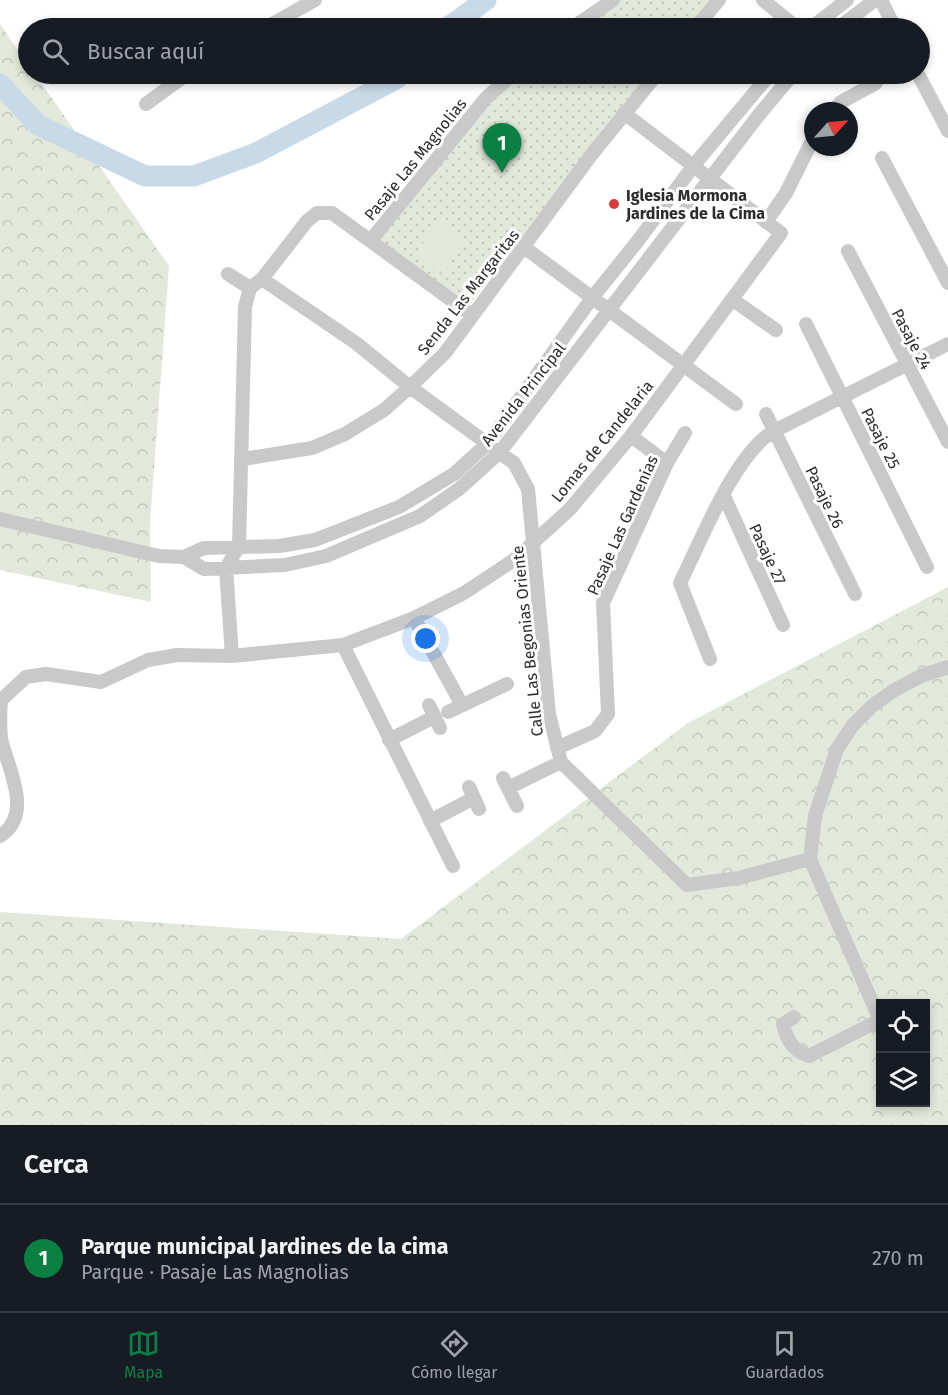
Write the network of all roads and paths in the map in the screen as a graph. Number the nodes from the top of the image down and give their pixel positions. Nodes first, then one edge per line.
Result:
1 (315, 0) edge
2 (613, 0) edge
3 (719, 0) edge
4 (763, 0) edge
5 (847, 0) edge
6 (875, 0) edge
7 (880, 0) edge
8 (283, 18) edge
9 (587, 18) edge
10 (704, 18) edge
11 (785, 18) edge
12 (824, 18) edge
13 (851, 18) edge
14 (890, 18) edge
15 (174, 84) edge
16 (502, 84) edge
17 (649, 84) edge
18 (762, 84) edge
19 (785, 84) edge
20 (874, 84) edge
21 (923, 84) edge
22 (840, 102) edge
23 (146, 104) dead end
24 (624, 113) junction
25 (948, 131) edge
26 (804, 156) edge
27 (882, 158) dead end
28 (694, 165) junction
29 (711, 179) junction
30 (766, 222) junction
31 (370, 240) junction
32 (525, 248) junction
33 (848, 251) dead end
34 (228, 274) dead end
35 (262, 279) junction
36 (948, 283) edge
37 (250, 288) junction
38 (592, 298) junction
39 (733, 300) junction
40 (608, 309) junction
41 (472, 315) junction
42 (806, 324) dead end
43 (776, 330) dead end
44 (948, 344) edge
45 (907, 364) junction
46 (684, 365) junction
47 (410, 387) junction
48 (841, 396) junction
49 (736, 404) dead end
50 (766, 414) dead end
51 (774, 431) junction
52 (685, 433) dead end
53 (630, 436) junction
54 (948, 442) edge
55 (488, 443) junction
56 (500, 452) junction
57 (243, 459) junction
58 (666, 463) junction
59 (724, 496) junction
60 (0, 519) edge
61 (532, 541) junction
62 (239, 546) junction
63 (184, 557) junction
64 (927, 567) dead end
65 (226, 568) junction
66 (855, 594) dead end
67 (414, 618) junction
68 (783, 626) dead end
69 (343, 645) junction
70 (232, 656) junction
71 (710, 659) dead end
72 (948, 667) edge
73 (507, 684) dead end
74 (462, 705) junction
75 (448, 712) dead end
76 (435, 717) dead end
77 (389, 740) junction
78 (557, 748) junction
79 (561, 762) junction
80 (474, 798) dead end
81 (517, 806) dead end
82 (430, 821) junction
83 (0, 836) edge
84 (810, 859) junction
85 (453, 866) dead end
86 (794, 1017) dead end

1 - 8 street
2 - 9 street
3 - 10 street
4 - 11 street
5 - 12 street
6 - 13 street
7 - 14 street
15 - 23 street
16 - 31 street, Pasaje Las Magnolias
17 - 24 street, Senda Las Margaritas
18 - 28 street, Avenida Principal
19 - 29 street, Avenida Principal
20 - 22 street
21 - 25 street
24 - 28 street, Lomas de Candelaria
24 - 32 street, Senda Las Margaritas
26 - 30 street
27 - 36 street
28 - 29 street, Lomas de Candelaria
28 - 38 street, Avenida Principal
29 - 30 street, Lomas de Candelaria
29 - 40 street, Avenida Principal
30 - 39 street, Lomas de Candelaria
31 - 35 street
31 - 41 street
32 - 38 street
32 - 41 street, Senda Las Margaritas
33 - 45 street, Pasaje 24
34 - 37 street
35 - 37 street
35 - 47 street, Calle Las Begonias Oriente
37 - 57 street
38 - 40 street
38 - 55 street, Avenida Principal
39 - 43 street
39 - 46 street, Lomas de Candelaria
40 - 46 street
40 - 56 street, Avenida Principal
41 - 47 street, Senda Las Margaritas
42 - 48 street, Pasaje 25
44 - 45 street
45 - 48 street
45 - 54 street, Pasaje 24
46 - 49 street
46 - 53 street, Lomas de Candelaria
47 - 55 street, Calle Las Begonias Oriente
47 - 57 street, Senda Las Margaritas
48 - 51 street
48 - 64 street, Pasaje 25
50 - 51 street, Pasaje 26
51 - 59 street
51 - 66 street, Pasaje 26
52 - 58 street, Pasaje Las Gardenias
53 - 58 street
53 - 61 street, Lomas de Candelaria
55 - 56 street, Calle Las Begonias Oriente
55 - 62 street, Avenida Principal
56 - 61 street, Calle Las Begonias Oriente
56 - 65 street, Avenida Principal
57 - 62 street
58 - 78 street, Pasaje Las Gardenias
59 - 68 street, Pasaje 27
59 - 71 street
60 - 63 street
61 - 67 street, Lomas de Candelaria
61 - 78 street, Calle Las Begonias Oriente
62 - 63 street, Avenida Principal
62 - 65 street
63 - 65 street, Avenida Principal
65 - 70 street
67 - 69 street, Lomas de Candelaria
67 - 74 street
69 - 70 street, Lomas de Candelaria
69 - 77 street
70 - 83 street, Lomas de Candelaria
72 - 84 street
73 - 74 street
74 - 75 street
76 - 77 street
77 - 82 street
78 - 79 street, Calle Las Begonias Oriente
79 - 81 street
79 - 84 street, Calle Las Begonias Oriente
80 - 82 street
82 - 85 street
84 - 86 street

